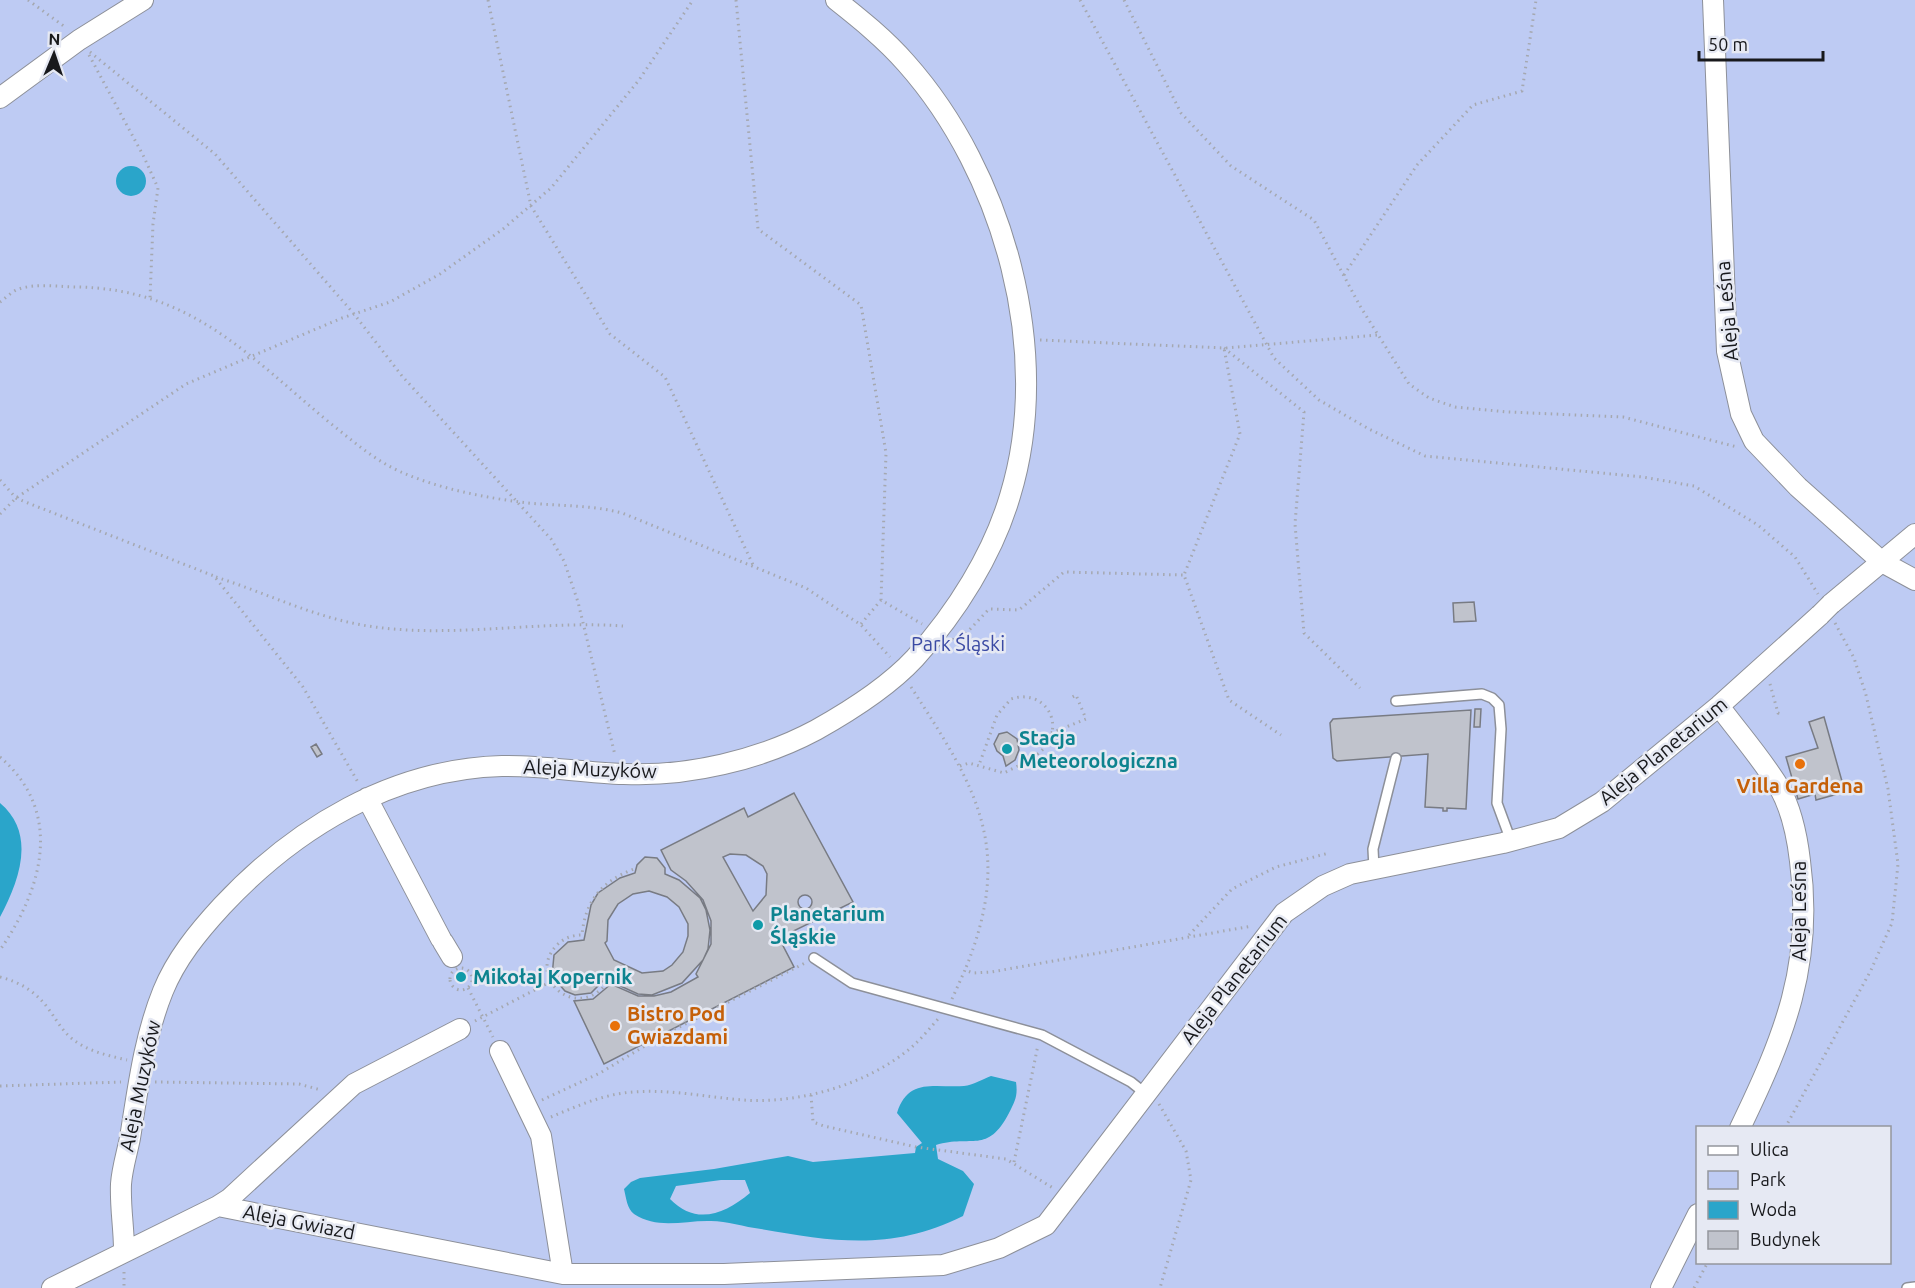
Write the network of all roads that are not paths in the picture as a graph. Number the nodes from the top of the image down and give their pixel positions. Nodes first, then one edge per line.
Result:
1 (143, 0) edge
2 (836, 0) edge
3 (1713, 0) edge
4 (0, 98) edge
5 (1915, 534) edge
6 (1882, 562) junction
7 (1915, 580) edge
8 (1396, 701) dead end
9 (1719, 706) junction
10 (1396, 758) dead end
11 (367, 798) junction
12 (1511, 840) junction
13 (1374, 868) junction
14 (445, 946) dead end
15 (814, 958) road end
16 (460, 1029) road end
17 (500, 1051) road end
18 (1146, 1094) junction
19 (1741, 1126) edge
20 (218, 1206) junction
21 (1696, 1218) edge
22 (124, 1250) junction
23 (563, 1274) junction
24 (1915, 1287) edge
25 (52, 1288) edge
26 (1661, 1288) edge
27 (1907, 1288) edge

1 - 4 street
2 - 11 street, Aleja Muzyków
3 - 6 street, Aleja Leśna
5 - 6 street, Aleja Planetarium
6 - 7 street, Aleja Leśna
6 - 9 street, Aleja Planetarium
8 - 12 lane
9 - 12 street, Aleja Planetarium
9 - 19 street, Aleja Leśna
10 - 13 lane
11 - 14 street
11 - 22 street, Aleja Muzyków
12 - 13 street, Aleja Planetarium
13 - 18 street, Aleja Planetarium
15 - 18 lane
16 - 20 street
17 - 23 street
18 - 23 street, Aleja Planetarium
20 - 22 street, Aleja Gwiazd
20 - 23 street, Aleja Gwiazd
21 - 26 street
22 - 25 street, Aleja Gwiazd
24 - 27 lane

